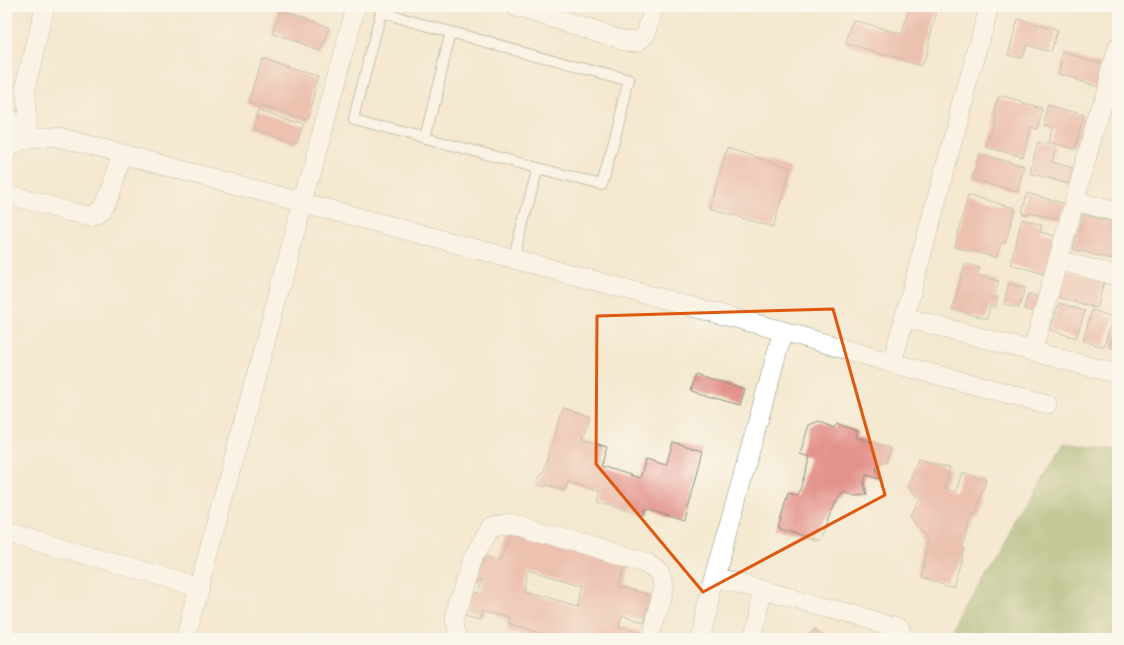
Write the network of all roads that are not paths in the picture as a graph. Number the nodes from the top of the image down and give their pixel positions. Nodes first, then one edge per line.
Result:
1 (45, 7) edge
2 (356, 7) edge
3 (516, 7) edge
4 (654, 7) edge
5 (989, 7) edge
6 (451, 32) junction
7 (1117, 48) edge
8 (7, 118) edge
9 (30, 137) junction
10 (425, 138) junction
11 (9, 147) edge
12 (122, 154) junction
13 (538, 168) junction
14 (7, 194) edge
15 (1074, 201) junction
16 (303, 204) junction
17 (1117, 212) edge
18 (512, 259) junction
19 (1058, 260) junction
20 (1117, 276) edge
21 (904, 316) junction
22 (783, 331) junction
23 (1033, 350) junction
24 (892, 362) junction
25 (1117, 374) edge
26 (1047, 404) dead end
27 (7, 532) edge
28 (715, 576) junction
29 (199, 587) junction
30 (762, 590) junction
31 (185, 638) edge
32 (462, 638) edge
33 (650, 638) edge
34 (698, 638) edge
35 (750, 638) edge
36 (904, 638) edge

1 - 9 street
2 - 16 street
3 - 4 street
5 - 21 street
6 - 10 lane
6 - 10 lane
6 - 13 lane
7 - 15 street
8 - 11 street
9 - 11 street
9 - 12 street
10 - 13 lane
12 - 14 street
12 - 16 street
13 - 18 lane
15 - 17 street
15 - 19 street
16 - 18 street
16 - 29 street
18 - 22 street
19 - 20 street
19 - 23 street
21 - 23 street
21 - 24 street
22 - 24 street
22 - 28 street
23 - 25 street
24 - 26 street
27 - 29 street
28 - 30 street
28 - 34 street
29 - 31 street
30 - 35 street
30 - 36 street
32 - 33 street

